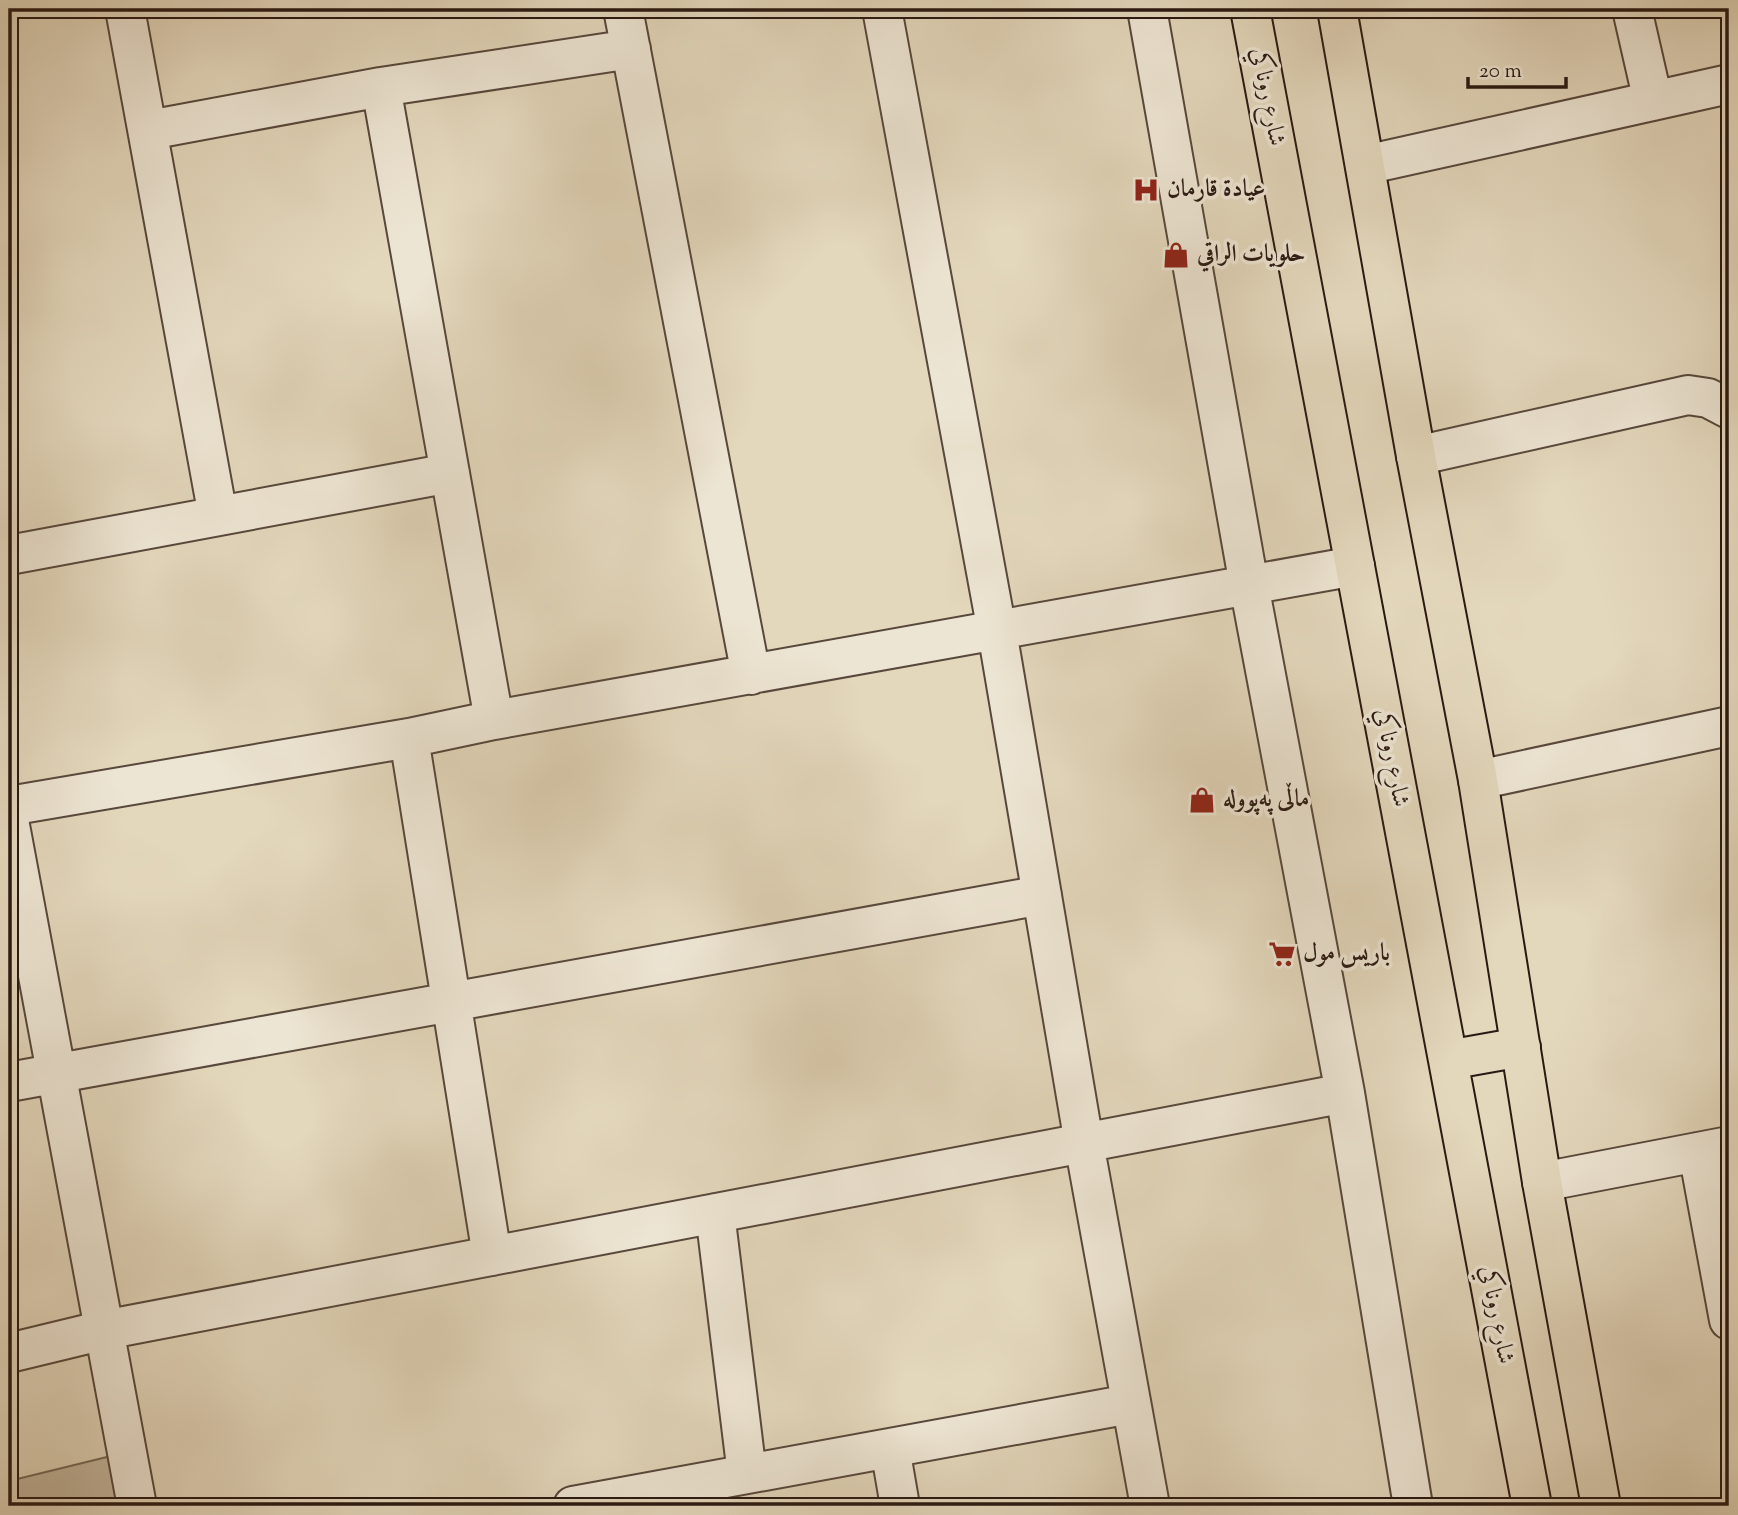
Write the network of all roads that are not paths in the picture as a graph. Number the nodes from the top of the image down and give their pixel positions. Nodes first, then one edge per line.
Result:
1 (125, 9) edge
2 (623, 9) edge
3 (882, 9) edge
4 (1147, 9) edge
5 (1250, 9) edge
6 (1337, 9) edge
7 (1632, 9) edge
8 (631, 49) junction
9 (1729, 84) edge
10 (381, 87) junction
11 (1653, 101) junction
12 (149, 130) junction
13 (1365, 165) junction
14 (1729, 409) edge
15 (1416, 456) junction
16 (450, 473) junction
17 (218, 516) junction
18 (9, 555) edge
19 (1355, 566) junction
20 (1249, 585) junction
21 (997, 631) junction
22 (751, 675) junction
23 (494, 720) junction
24 (1729, 726) edge
25 (409, 738) junction
26 (1478, 780) junction
27 (9, 806) edge
28 (9, 820) edge
29 (1042, 895) junction
30 (451, 1002) junction
31 (1521, 1047) junction
32 (1448, 1060) junction
33 (57, 1074) junction
34 (9, 1082) edge
35 (1345, 1093) junction
36 (1084, 1143) junction
37 (1713, 1149) edge
38 (1542, 1182) junction
39 (715, 1213) junction
40 (492, 1256) junction
41 (1729, 1320) edge
42 (104, 1330) junction
43 (9, 1353) edge
44 (1130, 1404) junction
45 (890, 1448) junction
46 (747, 1474) junction
47 (641, 1500) edge
48 (137, 1506) edge
49 (573, 1506) edge
50 (900, 1506) edge
51 (1150, 1506) edge
52 (1413, 1506) edge
53 (1532, 1506) edge
54 (1601, 1506) edge

1 - 12 street
2 - 8 street
3 - 21 street
4 - 20 street
5 - 19 main road, شارع روناكي
6 - 13 main road
7 - 11 street
8 - 10 street
8 - 22 street
9 - 11 street
10 - 12 street
10 - 16 street
11 - 13 street
12 - 17 street
13 - 15 main road
14 - 15 street
15 - 26 main road
16 - 17 street
16 - 23 street
17 - 18 street
19 - 20 street
19 - 32 main road, شارع روناكي
20 - 21 street
20 - 35 street
21 - 22 street
21 - 29 street
22 - 23 street
23 - 25 street
24 - 26 street
25 - 27 street
25 - 30 street
26 - 31 main road
28 - 33 street
29 - 30 street
29 - 36 street
30 - 33 street
30 - 40 street
31 - 32 main road
31 - 38 main road
32 - 53 main road, شارع روناكي
33 - 34 street
33 - 42 street
35 - 36 street
35 - 52 street
36 - 39 street
36 - 44 street
37 - 38 street
37 - 41 street
38 - 54 main road
39 - 40 street
39 - 46 street
40 - 42 street
42 - 43 street
42 - 48 street
44 - 45 street
44 - 51 street
45 - 46 street
45 - 50 street
46 - 47 street
47 - 49 street

